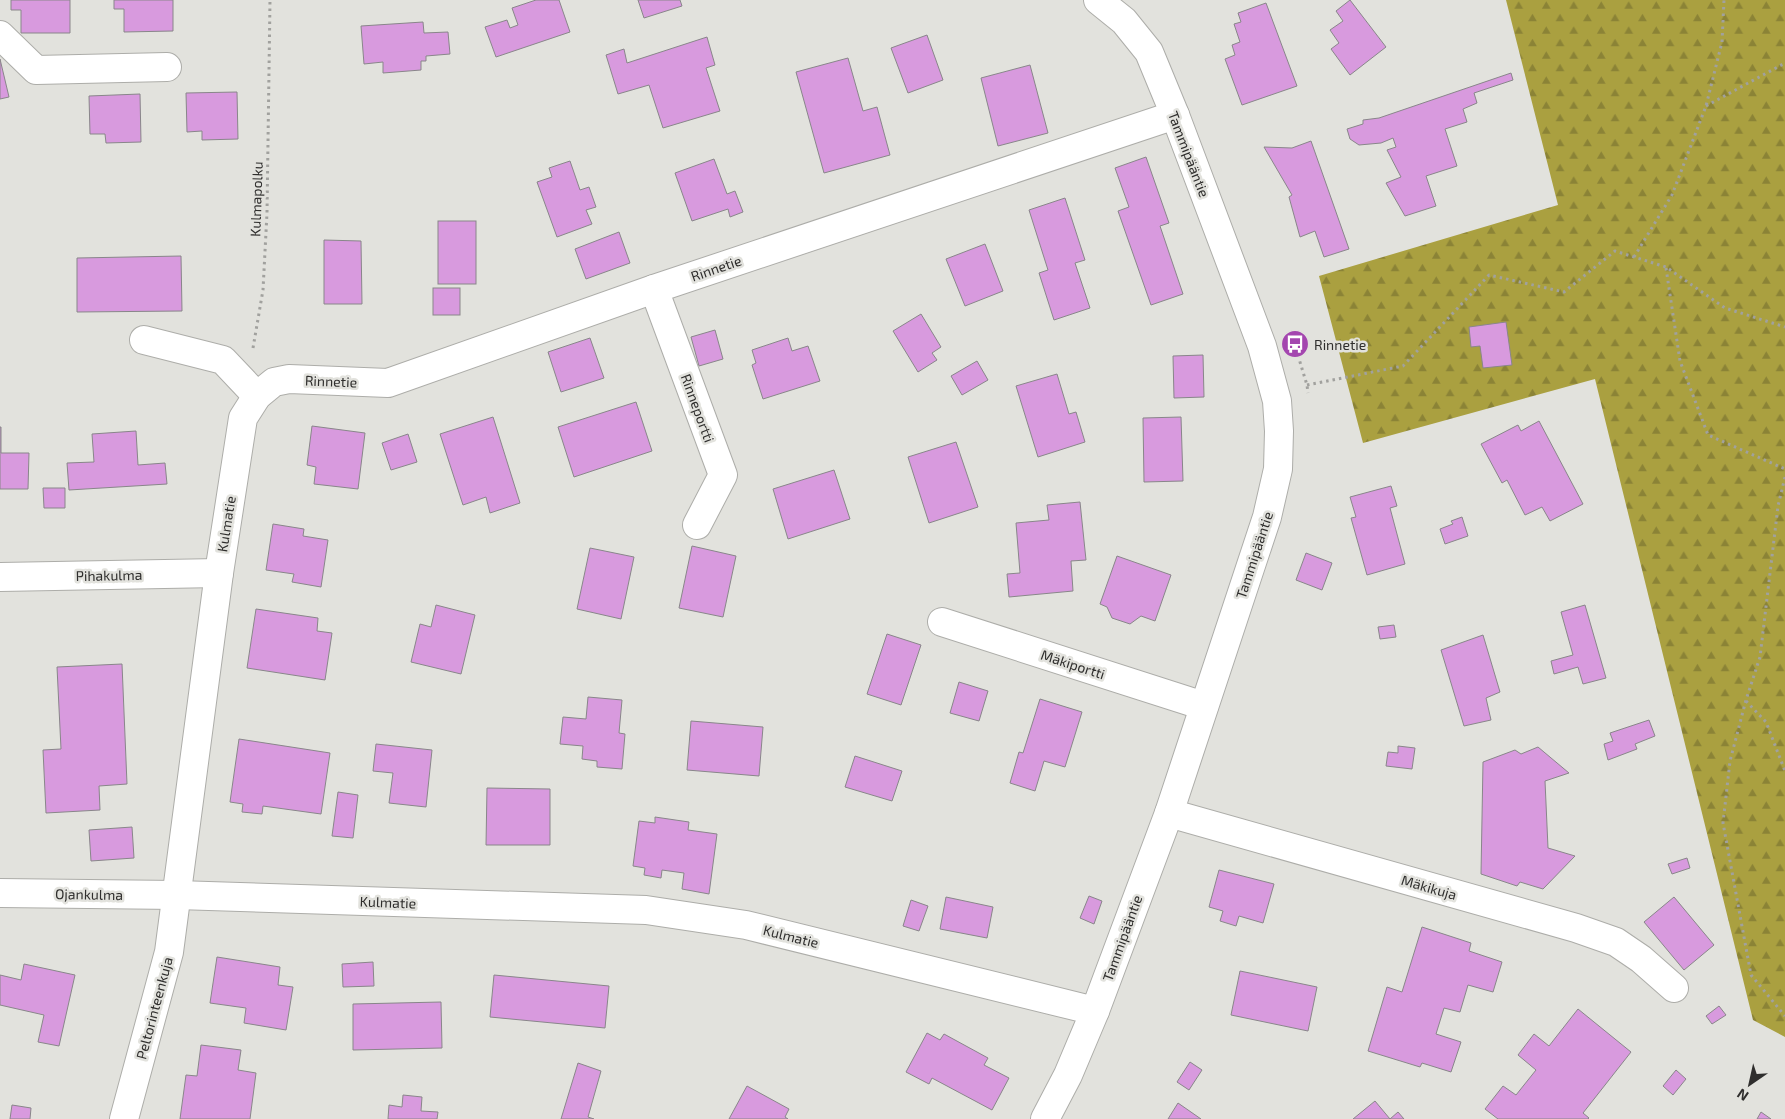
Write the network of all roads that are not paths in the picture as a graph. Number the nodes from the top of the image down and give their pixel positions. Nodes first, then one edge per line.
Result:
1 (1098, 0) edge
2 (0, 35) edge
3 (168, 67) dead end
4 (1175, 115) junction
5 (654, 289) junction
6 (144, 340) dead end
7 (257, 396) junction
8 (697, 525) dead end
9 (219, 574) junction
10 (0, 577) edge
11 (942, 622) dead end
12 (1204, 706) junction
13 (1169, 813) junction
14 (0, 893) edge
15 (177, 895) junction
16 (1674, 988) dead end
17 (1095, 1011) junction
18 (124, 1119) edge
19 (1045, 1119) edge

1 - 4 street, Tammipääntie
2 - 3 street
4 - 5 street, Rinnetie
4 - 12 street, Tammipääntie
5 - 7 street, Rinnetie
5 - 8 street, Rinneportti
6 - 7 street
7 - 9 street, Kulmatie
9 - 10 street, Pihakulma
9 - 15 street, Kulmatie
11 - 12 street, Mäkiportti
12 - 13 street, Tammipääntie
13 - 16 street, Mäkikuja
13 - 17 street, Tammipääntie
14 - 15 street, Ojankulma
15 - 17 street, Kulmatie
15 - 18 street, Peltorinteenkuja
17 - 19 street, Tammipääntie

